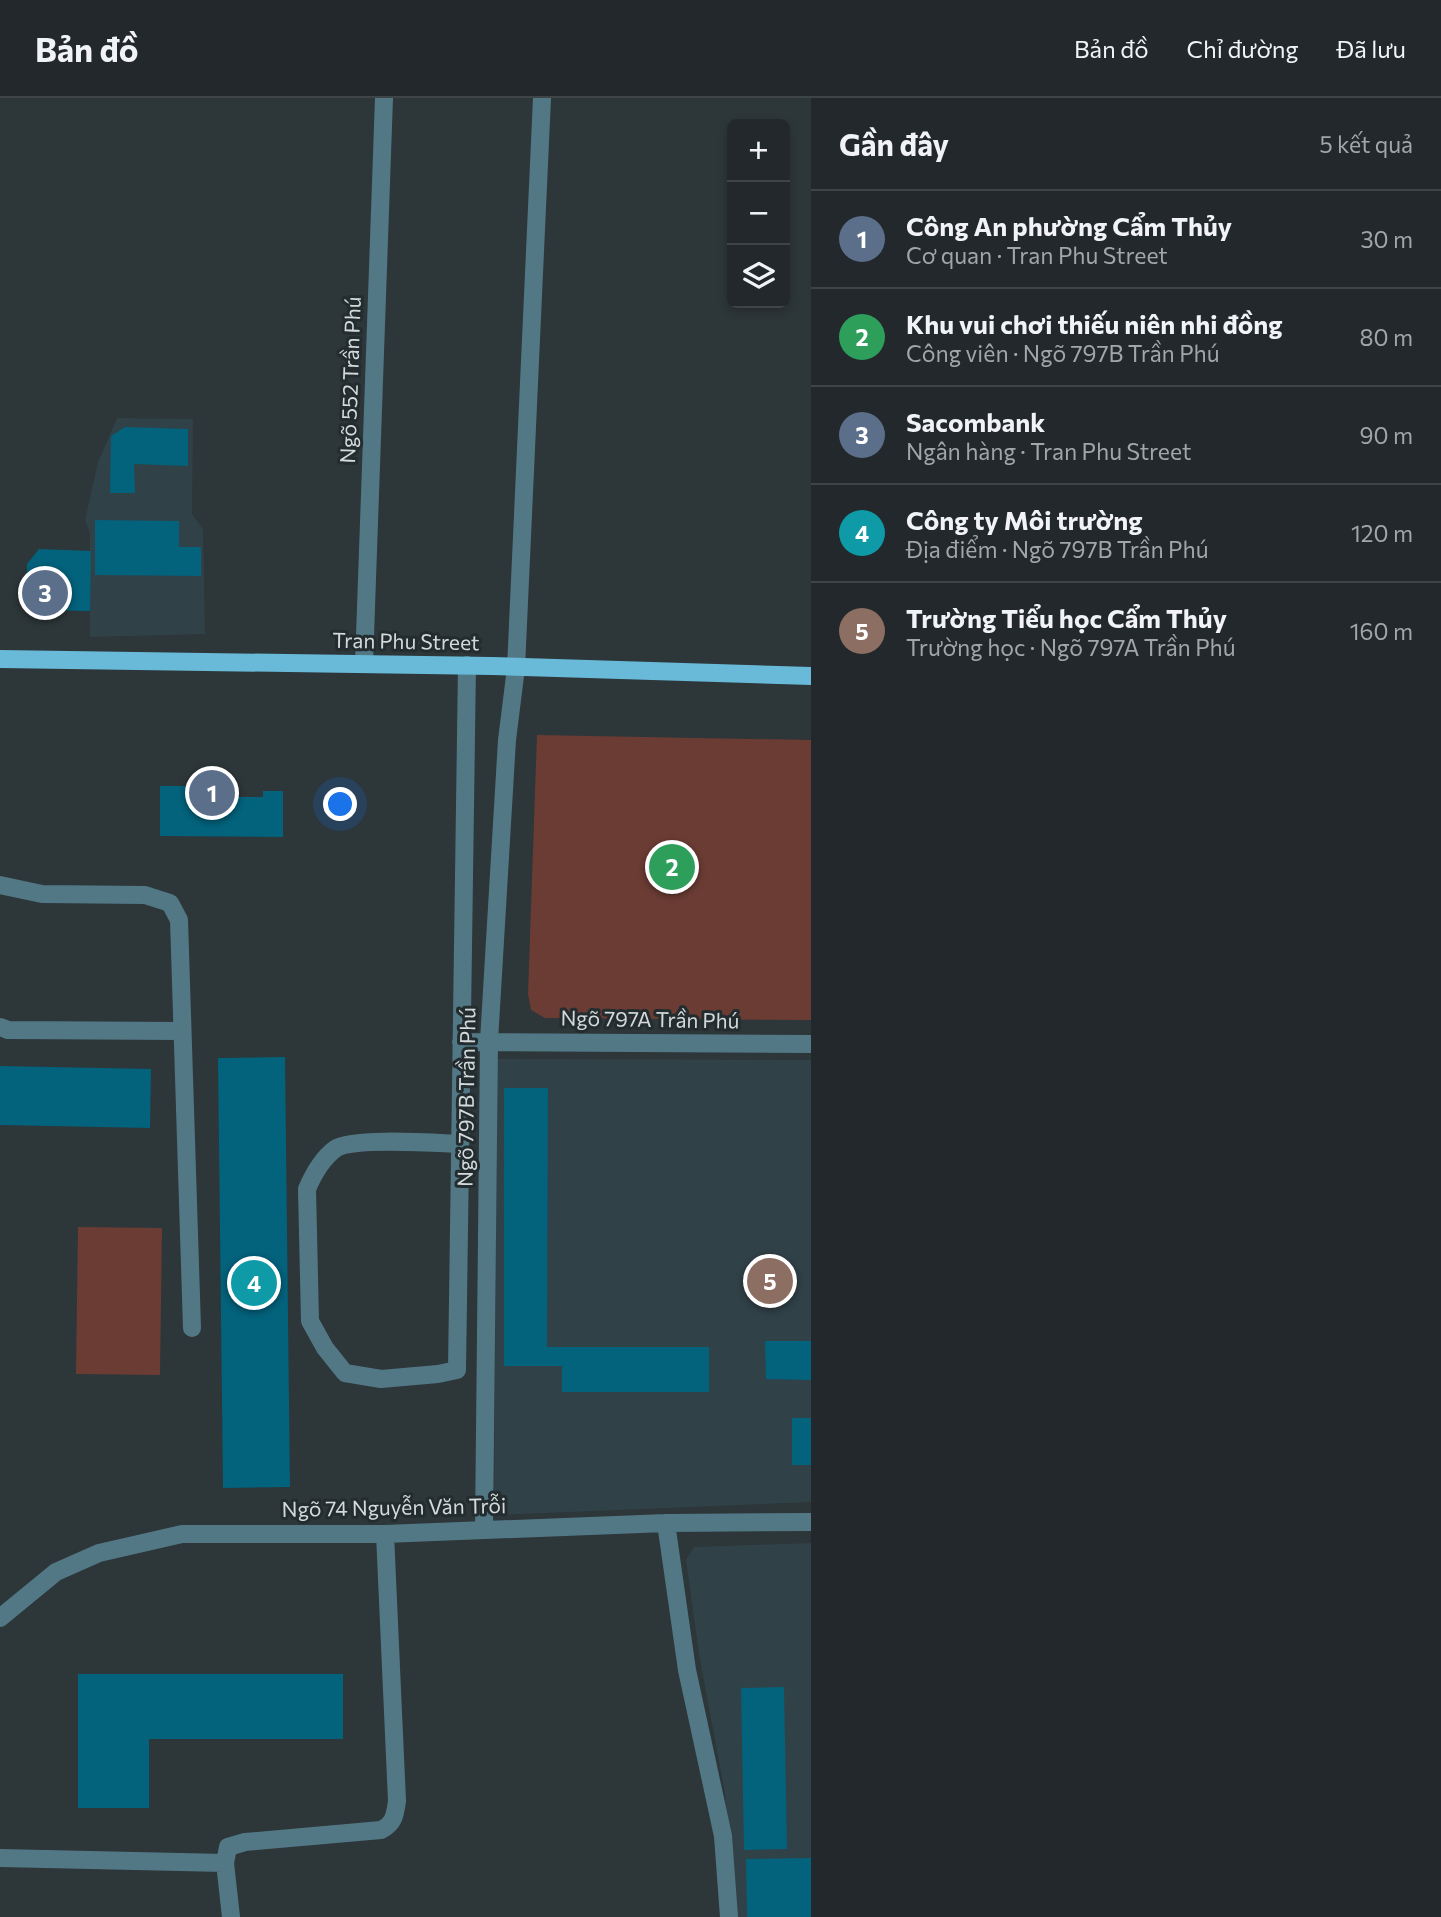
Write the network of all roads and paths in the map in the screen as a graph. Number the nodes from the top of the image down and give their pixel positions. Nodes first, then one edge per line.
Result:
1 (384, 98) edge
2 (542, 98) edge
3 (0, 659) edge
4 (364, 664) junction
5 (467, 665) junction
6 (516, 668) junction
7 (811, 676) edge
8 (0, 885) edge
9 (0, 1027) edge
10 (182, 1031) junction
11 (489, 1041) junction
12 (461, 1042) junction
13 (811, 1044) edge
14 (460, 1144) junction
15 (192, 1328) dead end
16 (811, 1522) edge
17 (666, 1524) junction
18 (484, 1529) junction
19 (385, 1534) junction
20 (0, 1618) edge
21 (0, 1858) edge
22 (225, 1863) junction
23 (231, 1917) edge
24 (729, 1917) edge

1 - 4 street, Ngõ 552 Trần Phú
2 - 6 street, Ngõ 797B Trần Phú
3 - 4 main road, Tran Phu Street
4 - 5 main road, Tran Phu Street
5 - 6 main road, Tran Phu Street
5 - 12 street
6 - 7 main road, Tran Phu Street
6 - 11 street, Ngõ 797B Trần Phú
8 - 10 street
9 - 10 street
10 - 15 street
11 - 12 street, Ngõ 797A Trần Phú
11 - 13 street, Ngõ 797A Trần Phú
11 - 18 street, Ngõ 797B Trần Phú
12 - 14 street
14 - 14 street
16 - 17 street, Ngõ 74 Nguyễn Văn Trỗi
17 - 18 street, Ngõ 74 Nguyễn Văn Trỗi
17 - 24 street
18 - 19 street, Ngõ 74 Nguyễn Văn Trỗi
19 - 20 street, Ngõ 74 Nguyễn Văn Trỗi
19 - 22 street
21 - 22 street
22 - 23 street

